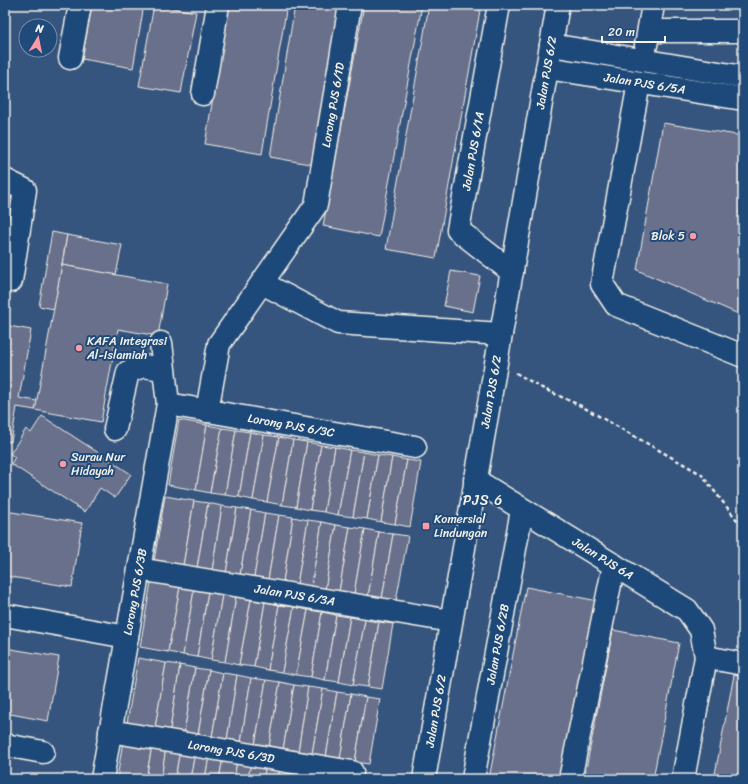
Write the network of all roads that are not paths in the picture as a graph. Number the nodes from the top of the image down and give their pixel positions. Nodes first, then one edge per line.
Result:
1 (80, 5) edge
2 (218, 5) edge
3 (350, 5) edge
4 (498, 5) edge
5 (558, 5) edge
6 (653, 5) edge
7 (648, 30) junction
8 (743, 31) edge
9 (551, 45) junction
10 (70, 58) dead end
11 (644, 60) junction
12 (547, 68) junction
13 (743, 77) edge
14 (639, 83) junction
15 (202, 94) dead end
16 (743, 99) edge
17 (5, 180) edge
18 (512, 272) junction
19 (5, 280) edge
20 (262, 283) junction
21 (501, 334) junction
22 (161, 343) dead end
23 (743, 356) edge
24 (163, 369) junction
25 (168, 404) junction
26 (207, 411) junction
27 (116, 429) dead end
28 (415, 447) dead end
29 (475, 480) junction
30 (522, 510) junction
31 (614, 565) junction
32 (139, 569) junction
33 (5, 615) edge
34 (451, 621) junction
35 (127, 636) junction
36 (706, 657) junction
37 (743, 664) edge
38 (110, 731) junction
39 (5, 745) edge
40 (43, 752) dead end
41 (352, 772) dead end
42 (102, 779) edge
43 (424, 779) edge
44 (473, 779) edge
45 (570, 779) edge
46 (683, 779) edge

1 - 10 street
2 - 15 street
3 - 20 street, Lorong PJS 6/1D
4 - 18 street, Jalan PJS 6/1A
5 - 9 street, Jalan PJS 6/2
6 - 7 street
7 - 8 street
7 - 11 street
9 - 11 street, Jalan PJS 6/5A
9 - 12 street, Jalan PJS 6/2
11 - 13 street, Jalan PJS 6/5A
12 - 14 street, Jalan PJS 6/5A
12 - 18 street, Jalan PJS 6/2
14 - 16 street, Jalan PJS 6/5A
14 - 23 street
17 - 19 street
18 - 21 street, Jalan PJS 6/2
20 - 21 street
20 - 26 street
21 - 29 street, Jalan PJS 6/2
22 - 24 street, Lorong PJS 6/3B
24 - 25 street, Lorong PJS 6/3B
24 - 27 street
25 - 26 street, Lorong PJS 6/3C
25 - 32 street, Lorong PJS 6/3B
26 - 28 street, Lorong PJS 6/3C
29 - 30 street, Jalan PJS 6A
29 - 34 street, Jalan PJS 6/2
30 - 31 street, Jalan PJS 6A
30 - 44 street, Jalan PJS 6/2B
31 - 36 street, Jalan PJS 6A
31 - 45 street
32 - 34 street, Jalan PJS 6/3A
32 - 35 street, Lorong PJS 6/3B
33 - 35 street
34 - 43 street, Jalan PJS 6/2
35 - 38 street, Lorong PJS 6/3B
36 - 37 street
36 - 46 street, Jalan PJS 6A
38 - 41 street, Lorong PJS 6/3D
38 - 42 street, Lorong PJS 6/3B
39 - 40 street

